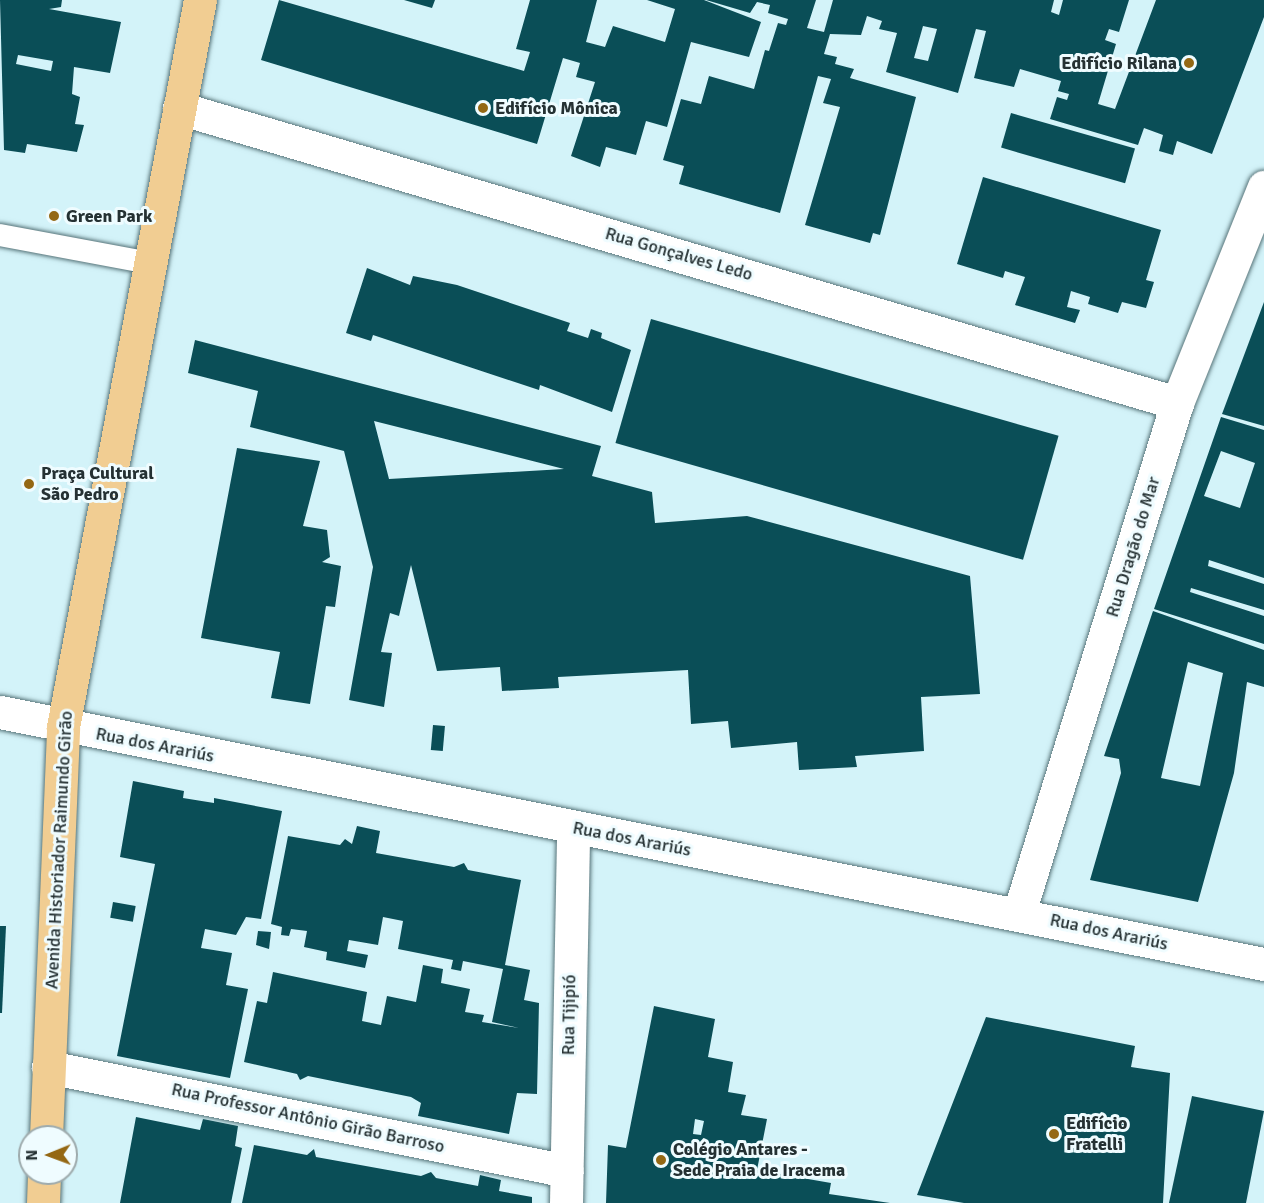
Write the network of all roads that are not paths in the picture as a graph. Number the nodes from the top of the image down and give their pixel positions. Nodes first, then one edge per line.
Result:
1 (200, 0) edge
2 (180, 108) junction
3 (1264, 187) edge
4 (0, 235) edge
5 (150, 263) junction
6 (1177, 404) junction
7 (0, 712) edge
8 (63, 727) junction
9 (573, 827) junction
10 (1019, 914) junction
11 (1264, 964) edge
12 (48, 1067) junction
13 (46, 1125) edge
14 (44, 1185) edge
15 (566, 1187) edge
16 (43, 1203) edge

1 - 2 main road, Avenida Historiador Raimundo Girão
2 - 5 main road, Avenida Historiador Raimundo Girão
2 - 6 street, Rua Gonçalves Ledo
3 - 6 street, Rua Dragão do Mar
4 - 5 lane
5 - 8 main road, Avenida Historiador Raimundo Girão
6 - 10 street, Rua Dragão do Mar
7 - 8 street, Rua dos Arariús
8 - 9 street, Rua dos Arariús
8 - 12 main road, Avenida Historiador Raimundo Girão
9 - 10 street, Rua dos Arariús
9 - 15 street, Rua Tijipió
10 - 11 street, Rua dos Arariús
12 - 13 main road, Avenida Historiador Raimundo Girão
12 - 15 street, Rua Professor Antônio Girão Barroso
14 - 16 main road

